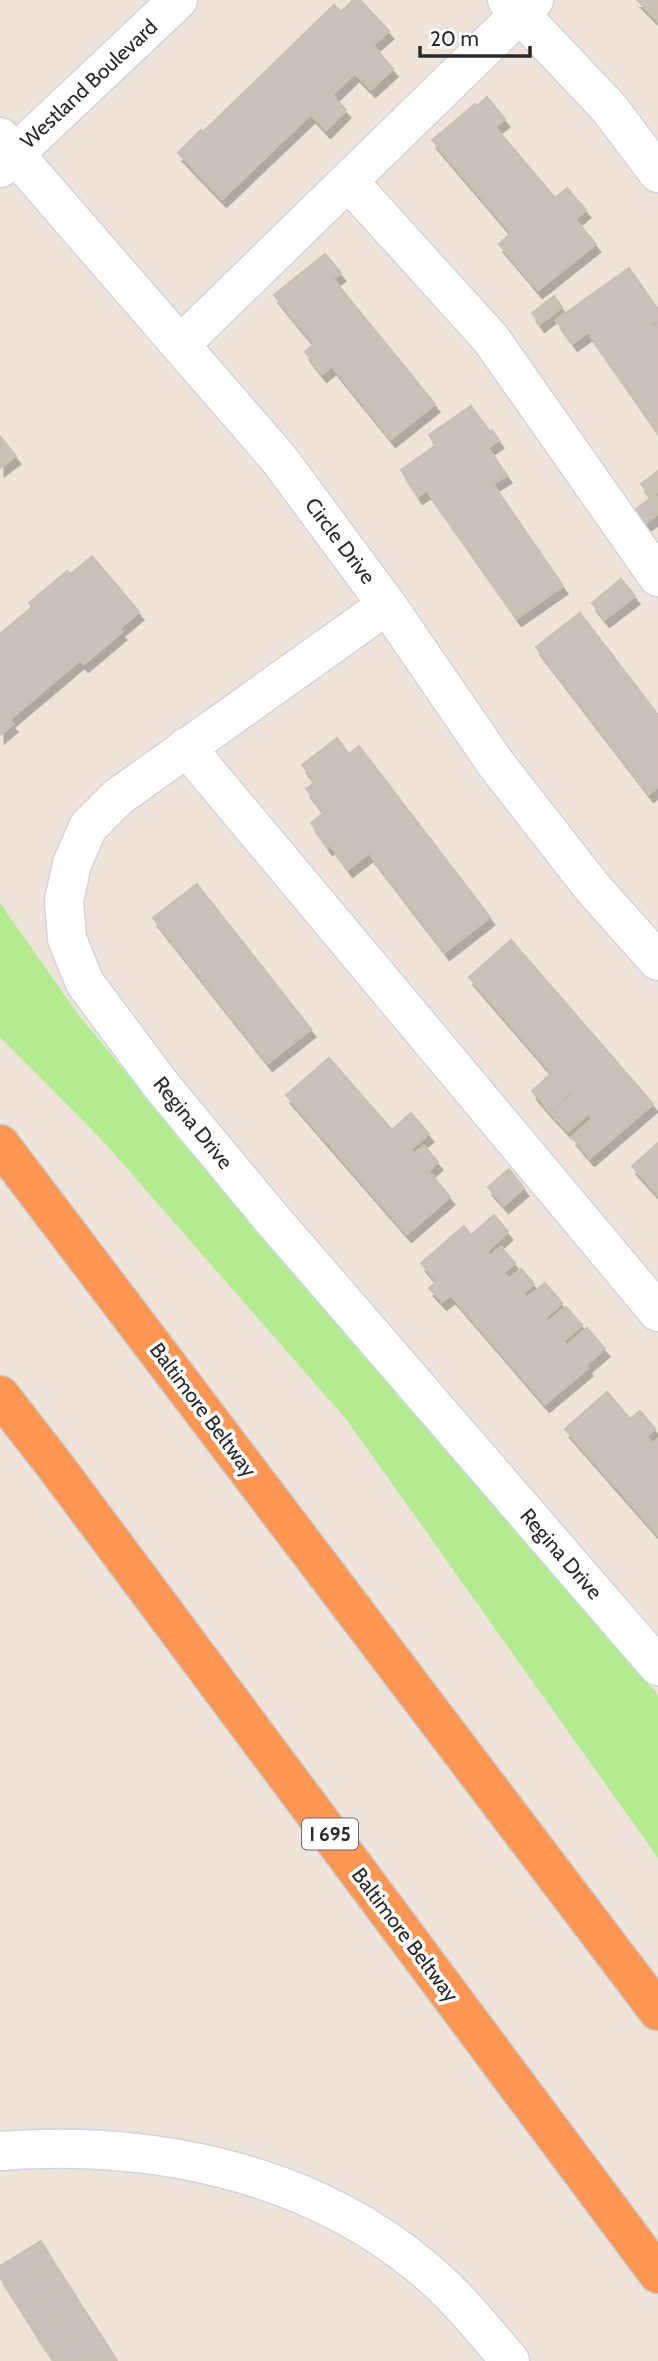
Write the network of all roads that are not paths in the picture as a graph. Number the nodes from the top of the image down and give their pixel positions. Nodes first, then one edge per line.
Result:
1 (178, 0) edge
2 (520, 4) edge
3 (5, 153) edge
4 (658, 173) edge
5 (349, 182) junction
6 (180, 345) junction
7 (658, 577) edge
8 (387, 605) junction
9 (186, 747) junction
10 (658, 961) edge
11 (0, 1143) edge
12 (658, 1312) edge
13 (0, 1395) edge
14 (658, 1666) edge
15 (658, 2011) edge
16 (0, 2151) edge
17 (658, 2274) edge
18 (510, 2361) edge

1 - 3 street, Westland Boulevard
2 - 4 street
2 - 5 street
3 - 6 street, Circle Drive
5 - 6 street
5 - 7 street
6 - 8 street, Circle Drive
8 - 9 street, Regina Drive
8 - 10 street, Circle Drive
9 - 12 street
9 - 14 street, Regina Drive
11 - 15 highway, Baltimore Beltway
13 - 17 highway, Baltimore Beltway / I 695
16 - 18 street

